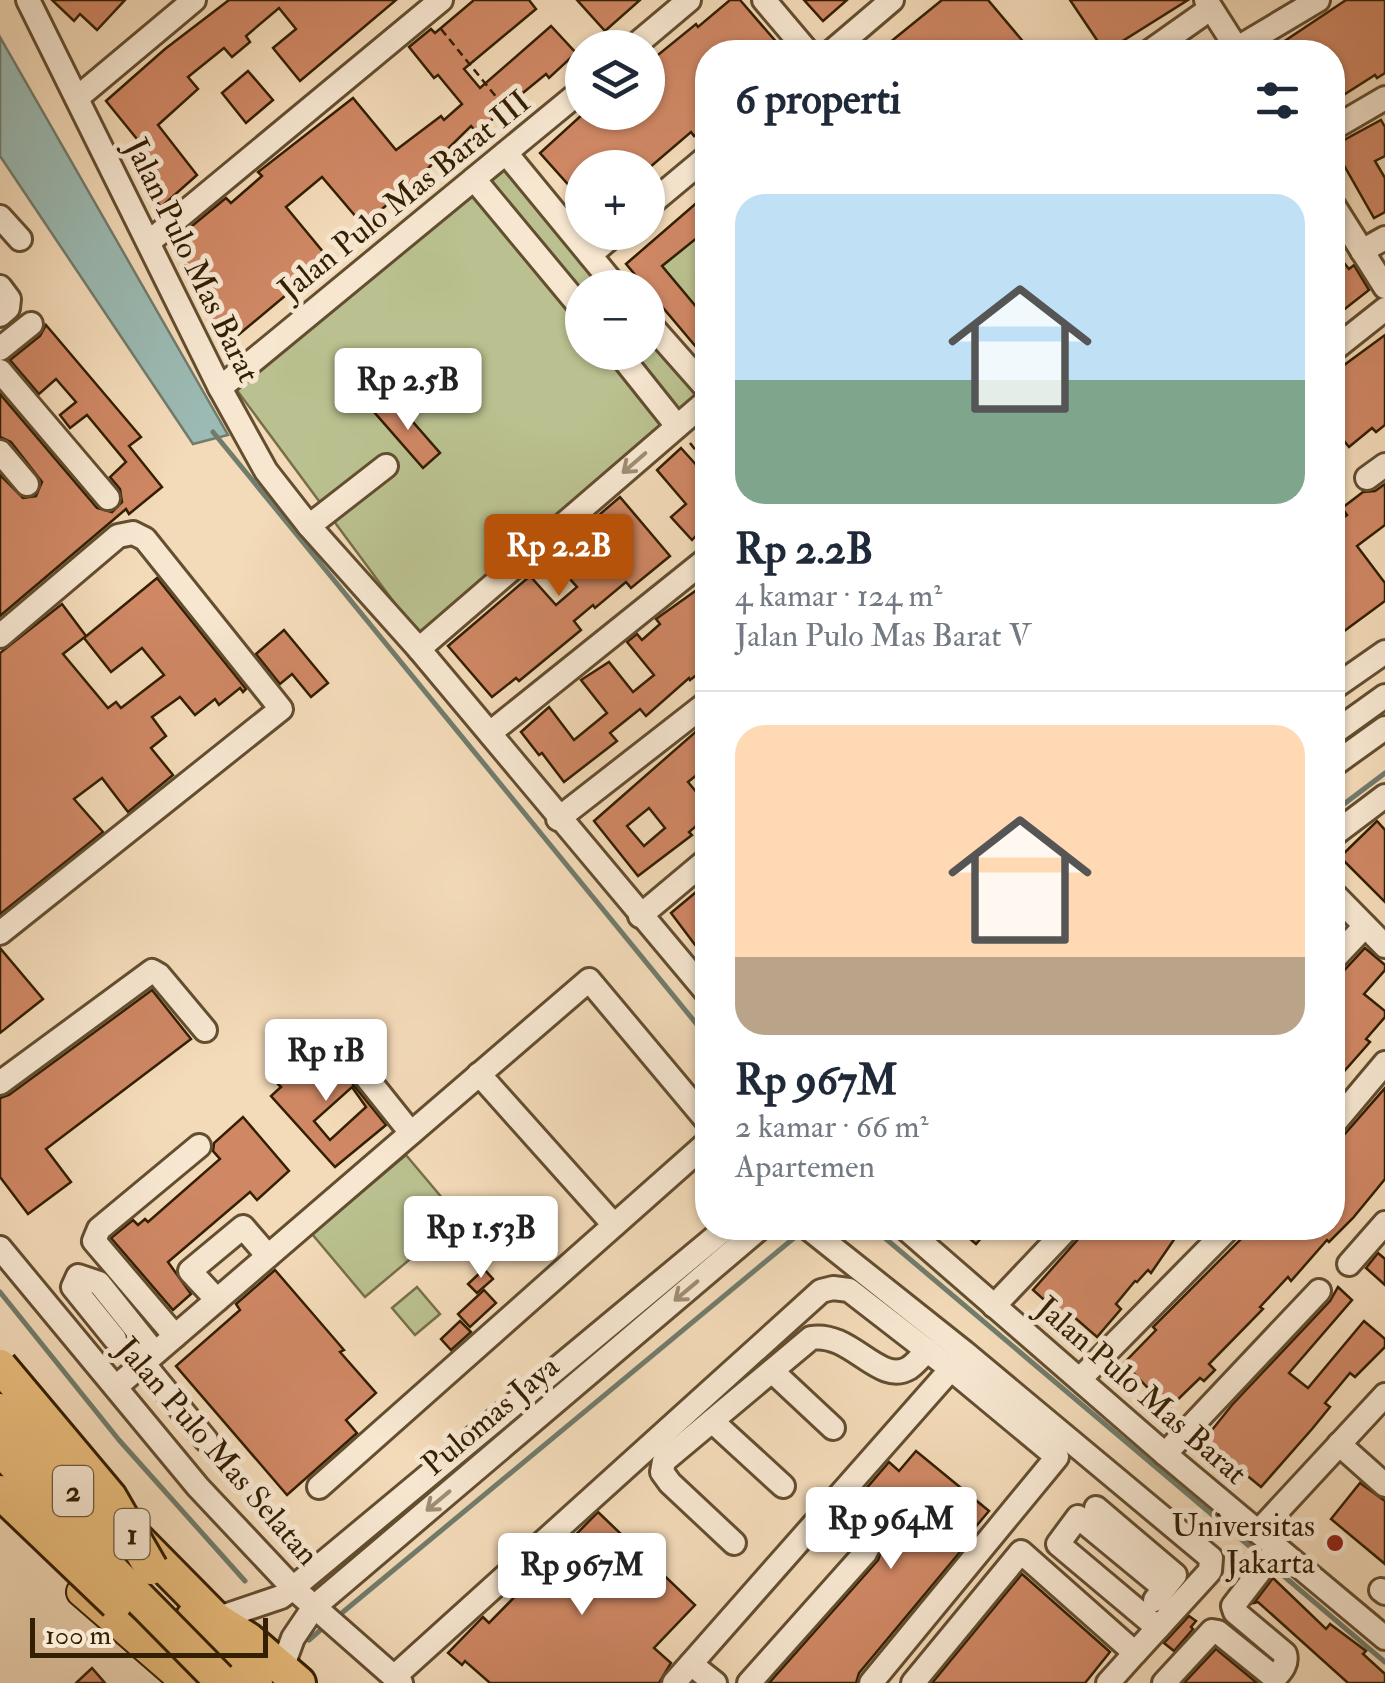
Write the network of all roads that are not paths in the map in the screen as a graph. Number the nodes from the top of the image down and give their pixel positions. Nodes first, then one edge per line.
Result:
1 (28, 0) edge
2 (194, 0) edge
3 (688, 0) edge
4 (764, 0) edge
5 (892, 0) edge
6 (1317, 0) edge
7 (1208, 4) edge
8 (434, 5) edge
9 (653, 30) edge
10 (798, 40) edge
11 (844, 40) edge
12 (1164, 40) edge
13 (1231, 40) edge
14 (1254, 40) edge
15 (77, 98) junction
16 (1385, 98) edge
17 (565, 104) edge
18 (1345, 121) edge
19 (506, 154) junction
20 (695, 167) edge
21 (474, 179) junction
22 (665, 192) edge
23 (0, 218) edge
24 (1345, 224) edge
25 (1385, 238) edge
26 (20, 239) dead end
27 (149, 242) junction
28 (596, 250) edge
29 (1362, 251) junction
30 (590, 255) junction
31 (602, 270) edge
32 (0, 288) edge
33 (1385, 288) edge
34 (565, 289) edge
35 (1385, 309) edge
36 (0, 315) edge
37 (30, 324) dead end
38 (1345, 340) edge
39 (665, 341) edge
40 (0, 349) edge
41 (633, 370) edge
42 (0, 371) edge
43 (695, 375) edge
44 (220, 388) junction
45 (695, 411) edge
46 (678, 426) junction
47 (0, 452) edge
48 (386, 466) dead end
49 (26, 484) dead end
50 (108, 498) dead end
51 (309, 526) junction
52 (695, 568) edge
53 (0, 636) edge
54 (419, 649) junction
55 (1385, 652) edge
56 (1345, 681) edge
57 (1385, 696) edge
58 (695, 712) edge
59 (1345, 725) edge
60 (1385, 728) edge
61 (490, 733) junction
62 (1345, 757) edge
63 (1385, 796) edge
64 (558, 819) junction
65 (1345, 826) edge
66 (695, 870) edge
67 (1345, 905) edge
68 (640, 916) junction
69 (1366, 926) junction
70 (0, 933) edge
71 (1385, 946) edge
72 (1345, 947) edge
73 (695, 979) edge
74 (205, 1030) dead end
75 (347, 1052) dead end
76 (1385, 1063) edge
77 (479, 1074) junction
78 (0, 1083) edge
79 (695, 1106) edge
80 (1345, 1111) edge
81 (410, 1133) junction
82 (198, 1146) dead end
83 (695, 1153) edge
84 (1385, 1223) edge
85 (614, 1225) junction
86 (712, 1240) edge
87 (746, 1240) edge
88 (823, 1240) edge
89 (919, 1240) edge
90 (1057, 1240) edge
91 (1217, 1240) edge
92 (0, 1248) edge
93 (268, 1256) junction
94 (1349, 1264) dead end
95 (1318, 1291) dead end
96 (217, 1300) junction
97 (994, 1306) junction
98 (174, 1336) junction
99 (927, 1350) junction
100 (149, 1358) junction
101 (94, 1360) junction
102 (958, 1360) junction
103 (0, 1366) edge
104 (772, 1370) junction
105 (1080, 1379) junction
106 (0, 1381) edge
107 (116, 1386) junction
108 (1385, 1395) edge
109 (0, 1400) edge
110 (0, 1410) edge
111 (712, 1421) junction
112 (833, 1428) dead end
113 (206, 1440) dead end
114 (1340, 1444) junction
115 (1165, 1454) junction
116 (14, 1455) edge
117 (782, 1486) dead end
118 (1385, 1486) edge
119 (319, 1487) dead end
120 (845, 1490) junction
121 (0, 1508) edge
122 (1096, 1508) dead end
123 (90, 1523) junction
124 (1258, 1532) junction
125 (734, 1543) dead end
126 (1268, 1560) junction
127 (151, 1568) junction
128 (1177, 1584) junction
129 (287, 1592) junction
130 (310, 1612) junction
131 (216, 1619) junction
132 (1150, 1621) junction
133 (1385, 1638) edge
134 (1135, 1653) junction
135 (692, 1664) junction
136 (279, 1671) edge
137 (397, 1680) edge
138 (1272, 1680) edge
139 (224, 1682) edge
140 (186, 1683) edge
141 (674, 1683) edge
142 (715, 1683) edge
143 (749, 1683) edge
144 (871, 1683) edge
145 (912, 1683) edge
146 (1108, 1683) edge
147 (1164, 1683) edge

1 - 15 street, Jalan Pulo Mas Barat
2 - 15 street
3 - 9 street
4 - 10 street
5 - 11 street
6 - 14 street
7 - 12 street
7 - 13 street
8 - 27 street
15 - 27 street, Jalan Pulo Mas Barat
16 - 18 street
17 - 19 street, Jalan Pulo Mas Barat III
19 - 21 street, Jalan Pulo Mas Barat III
19 - 30 street
20 - 22 street
21 - 34 street
21 - 44 street, Jalan Pulo Mas Barat III
23 - 26 street
24 - 29 street
25 - 29 street
27 - 44 street, Jalan Pulo Mas Barat
28 - 30 street
29 - 33 street
30 - 31 street
32 - 36 street
35 - 38 street
37 - 40 street
39 - 43 street
41 - 46 street
42 - 50 street
44 - 51 street, Jalan Pulo Mas Barat
45 - 46 street
46 -> 54 street
47 - 49 street
48 - 51 street
51 - 54 street, Jalan Pulo Mas Barat
52 - 61 street
53 - 70 street
54 - 61 street, Jalan Pulo Mas Barat
55 - 56 street
57 - 59 street
58 - 64 street
60 - 62 street
61 - 64 street, Jalan Pulo Mas Barat
63 - 65 street
64 - 68 street, Jalan Pulo Mas Barat
66 - 68 street
67 - 69 street
68 - 73 street, Jalan Pulo Mas Barat
69 - 71 street
69 - 72 street
74 - 78 street
75 - 81 street
76 - 80 street
77 - 79 street
77 - 81 street
77 - 85 street
81 - 93 street
82 - 98 street
83 - 85 street
84 - 94 street
85 - 119 street
86 - 129 street, Pulomas Jaya
87 -> 130 street, Pulomas Jaya
88 - 102 street
89 - 97 street, Jalan Pulo Mas Barat
90 - 97 street
91 - 105 street
92 - 101 street, Jalan Pulo Mas Selatan
93 - 96 street
93 - 96 street
95 - 115 street
96 - 98 street
97 - 105 street, Jalan Pulo Mas Barat
98 - 100 street
99 - 102 street
99 - 104 street
99 - 137 street
100 - 101 street
100 - 107 street
100 - 113 street
101 - 107 street, Jalan Pulo Mas Selatan
102 - 120 street
102 - 128 street
102 - 144 street
103 - 127 highway, bridge
104 - 111 street
104 - 112 street
105 - 115 street, Jalan Pulo Mas Barat
106 - 116 highway, 1
107 - 129 street, Jalan Pulo Mas Selatan
108 - 114 street
109 - 116 street
110 - 127 highway, 2, bridge
111 - 117 street
111 - 125 street
114 - 118 street
114 - 124 street
115 - 124 street, Jalan Pulo Mas Barat
116 - 123 highway, 1
116 - 123 highway, 1
116 - 139 highway, 2, bridge
116 - 139 highway, bridge
120 - 135 street
120 - 143 street
121 - 140 main road, 1
122 - 128 street
123 - 131 highway, 1
123 - 136 street
123 - 139 highway, 1
124 - 126 street, Jalan Pulo Mas Barat
126 - 133 street, Jalan Pulo Mas Barat
126 - 138 street
127 - 136 highway, 2
128 - 132 street
128 - 132 street
129 - 130 street, Jalan Pulo Mas Selatan
129 - 131 street, Pulomas Jaya
130 - 136 street, Pulomas Jaya
130 - 137 street, Jalan Pulo Mas Selatan
131 - 136 highway, 1
132 - 134 street
134 - 145 street
134 - 146 street
135 - 141 street
135 - 142 street
138 - 147 street

